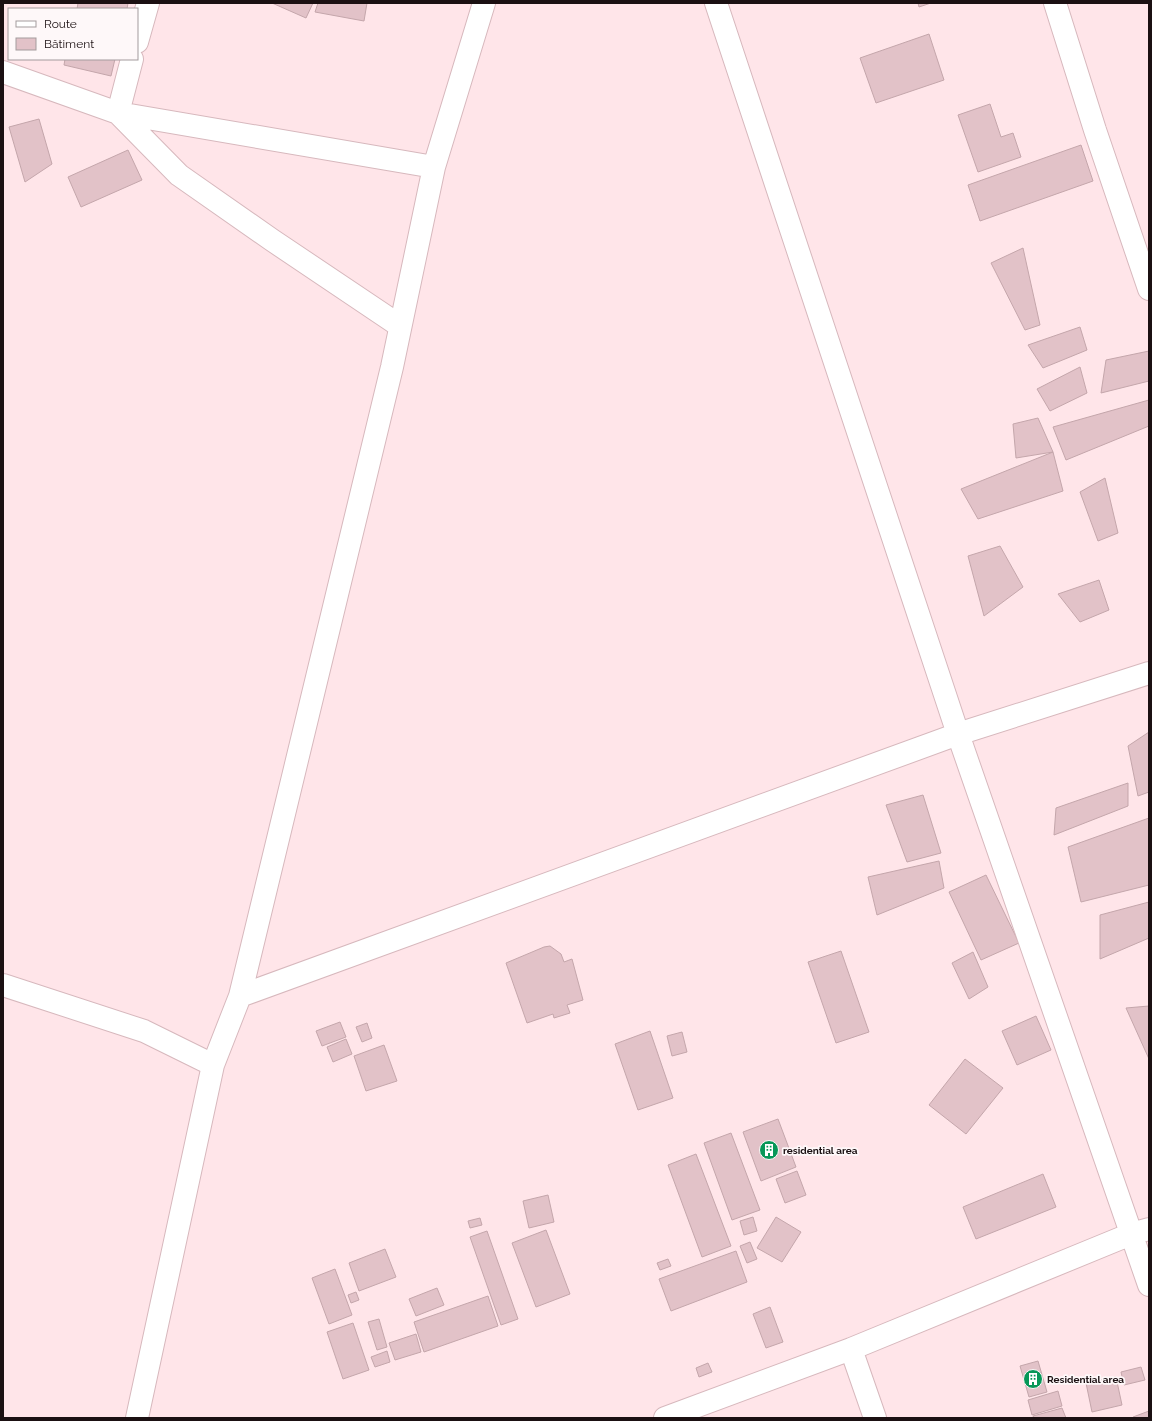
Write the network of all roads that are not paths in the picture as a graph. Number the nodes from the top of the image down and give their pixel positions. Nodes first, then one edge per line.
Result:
1 (148, 3) edge
2 (484, 3) edge
3 (716, 3) edge
4 (1054, 3) edge
5 (138, 38) edge
6 (132, 60) edge
7 (3, 72) edge
8 (118, 113) junction
9 (434, 167) junction
10 (1149, 289) edge
11 (400, 326) junction
12 (1149, 673) edge
13 (958, 734) junction
14 (3, 985) edge
15 (240, 996) junction
16 (213, 1065) junction
17 (1140, 1231) edge
18 (1149, 1285) edge
19 (851, 1349) junction
20 (137, 1418) edge
21 (665, 1418) edge
22 (875, 1418) edge

1 - 5 street
2 - 9 street
3 - 13 street
4 - 10 street
6 - 8 street
7 - 8 street
8 - 9 street
8 - 11 street
9 - 11 street
11 - 15 street
12 - 13 street
13 - 15 street
13 - 17 street
14 - 16 street
15 - 16 street
16 - 20 street
17 - 18 street
17 - 19 street
19 - 21 street
19 - 22 street

